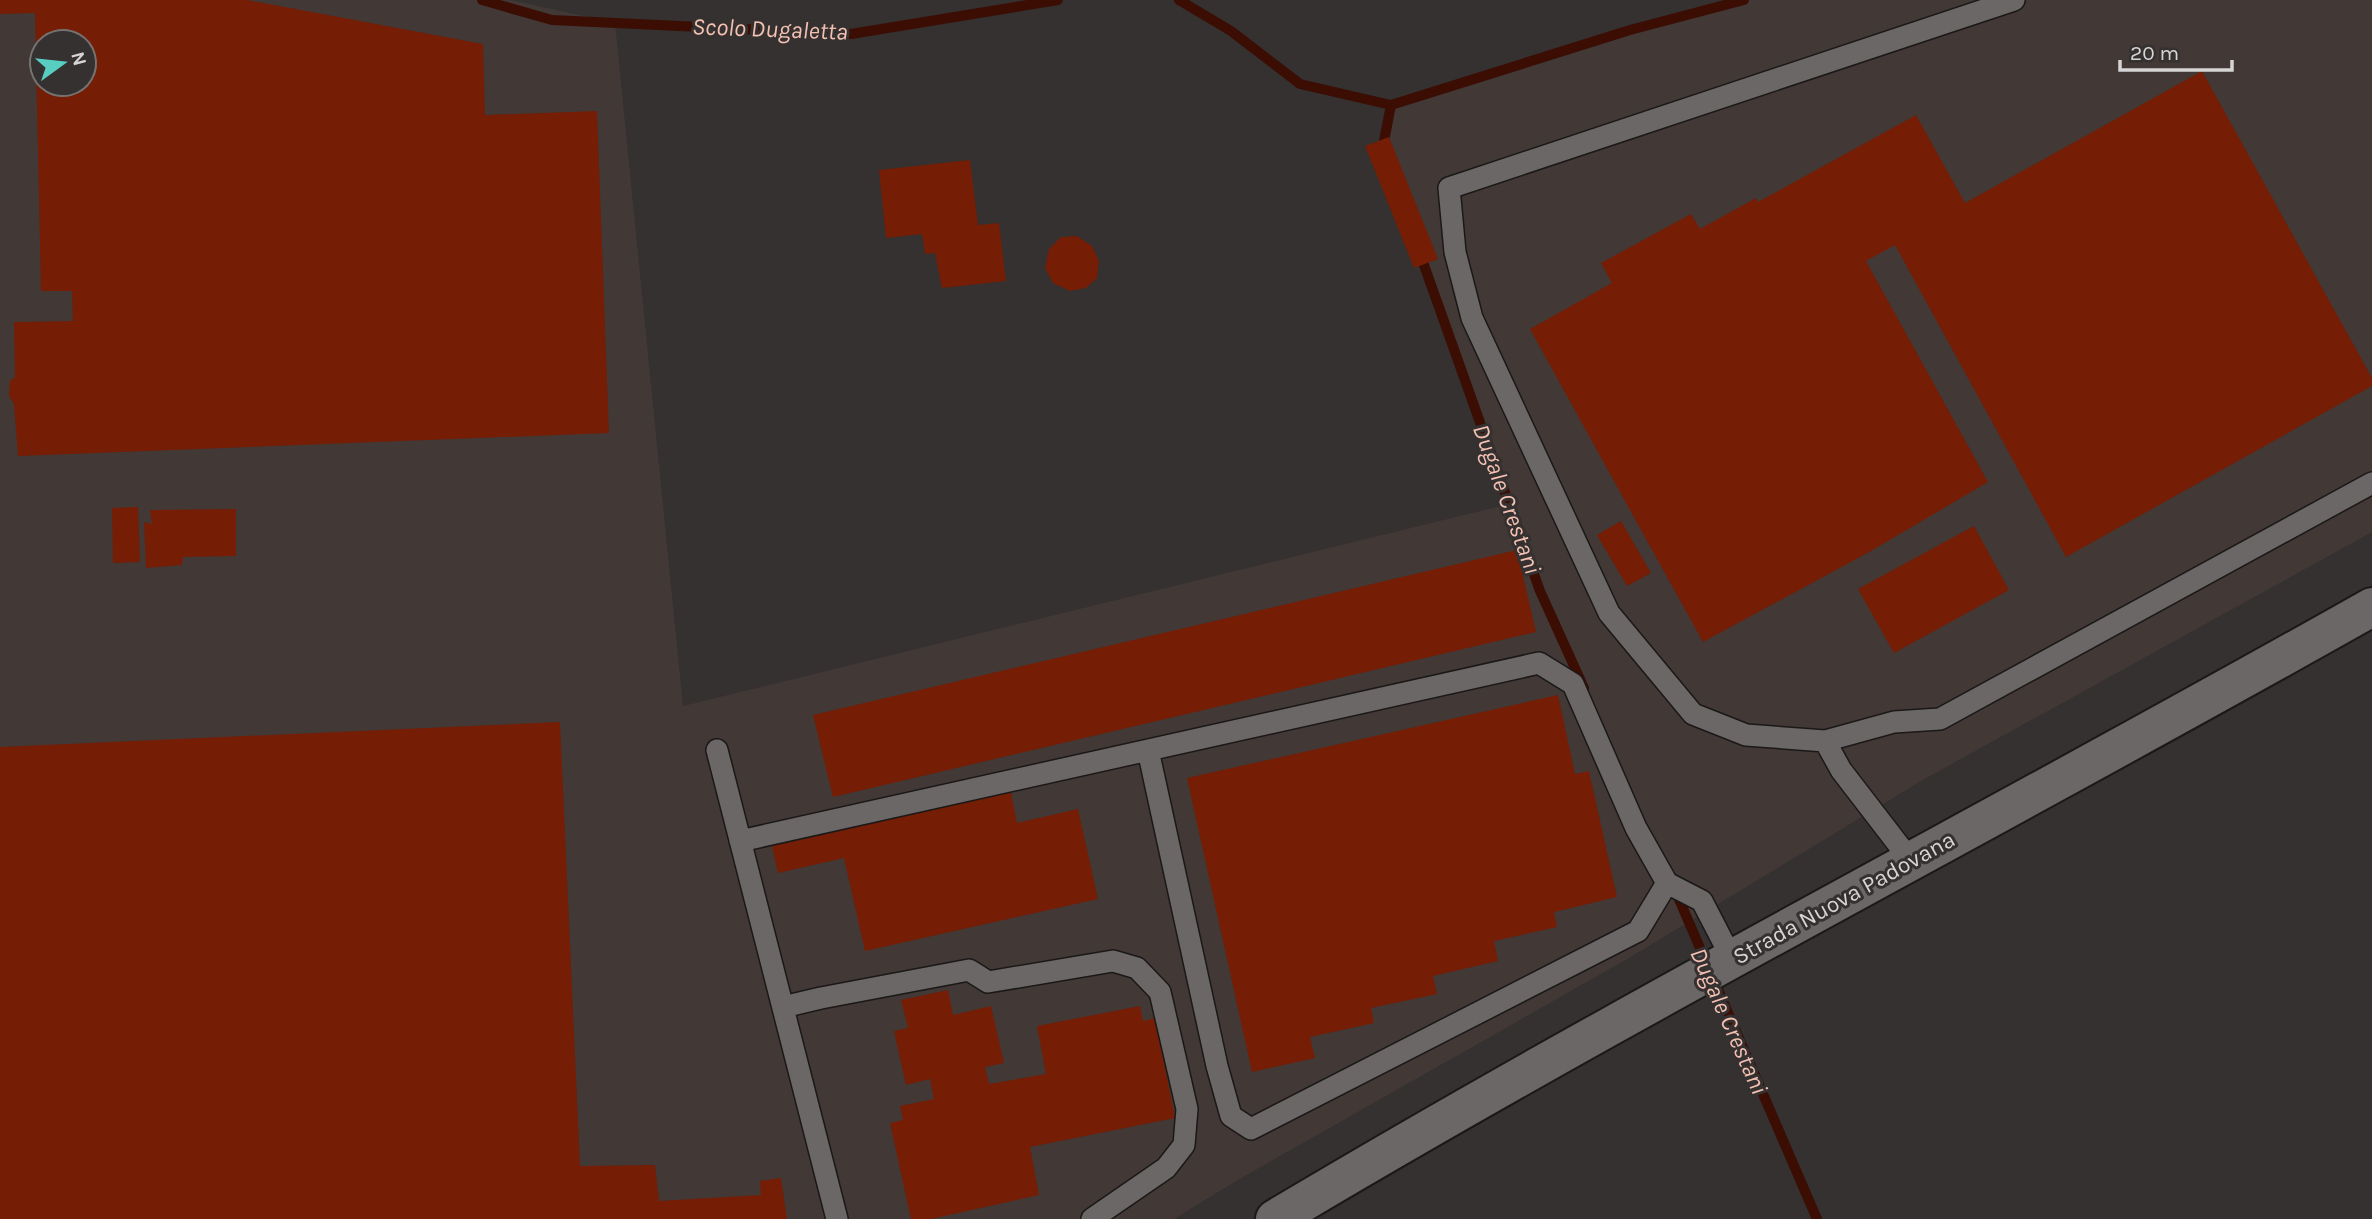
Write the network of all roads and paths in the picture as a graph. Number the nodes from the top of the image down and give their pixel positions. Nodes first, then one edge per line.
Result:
1 (2014, 0) edge
2 (2372, 483) edge
3 (2372, 607) edge
4 (1825, 741) junction
5 (717, 750) dead end
6 (1148, 750) junction
7 (740, 841) junction
8 (1911, 861) junction
9 (1667, 883) junction
10 (1732, 959) junction
11 (783, 1007) junction
12 (837, 1219) edge
13 (1092, 1219) edge
14 (1275, 1219) edge

1 - 4 lane
2 - 4 lane
3 - 8 main road, Strada Nuova Padovana
4 - 8 lane
5 - 7 lane
6 - 7 lane
6 - 9 lane
6 - 9 lane
7 - 11 lane
8 - 10 main road, Strada Nuova Padovana
9 - 10 lane
10 - 14 main road, Strada Nuova Padovana
11 - 12 lane
11 - 13 lane

